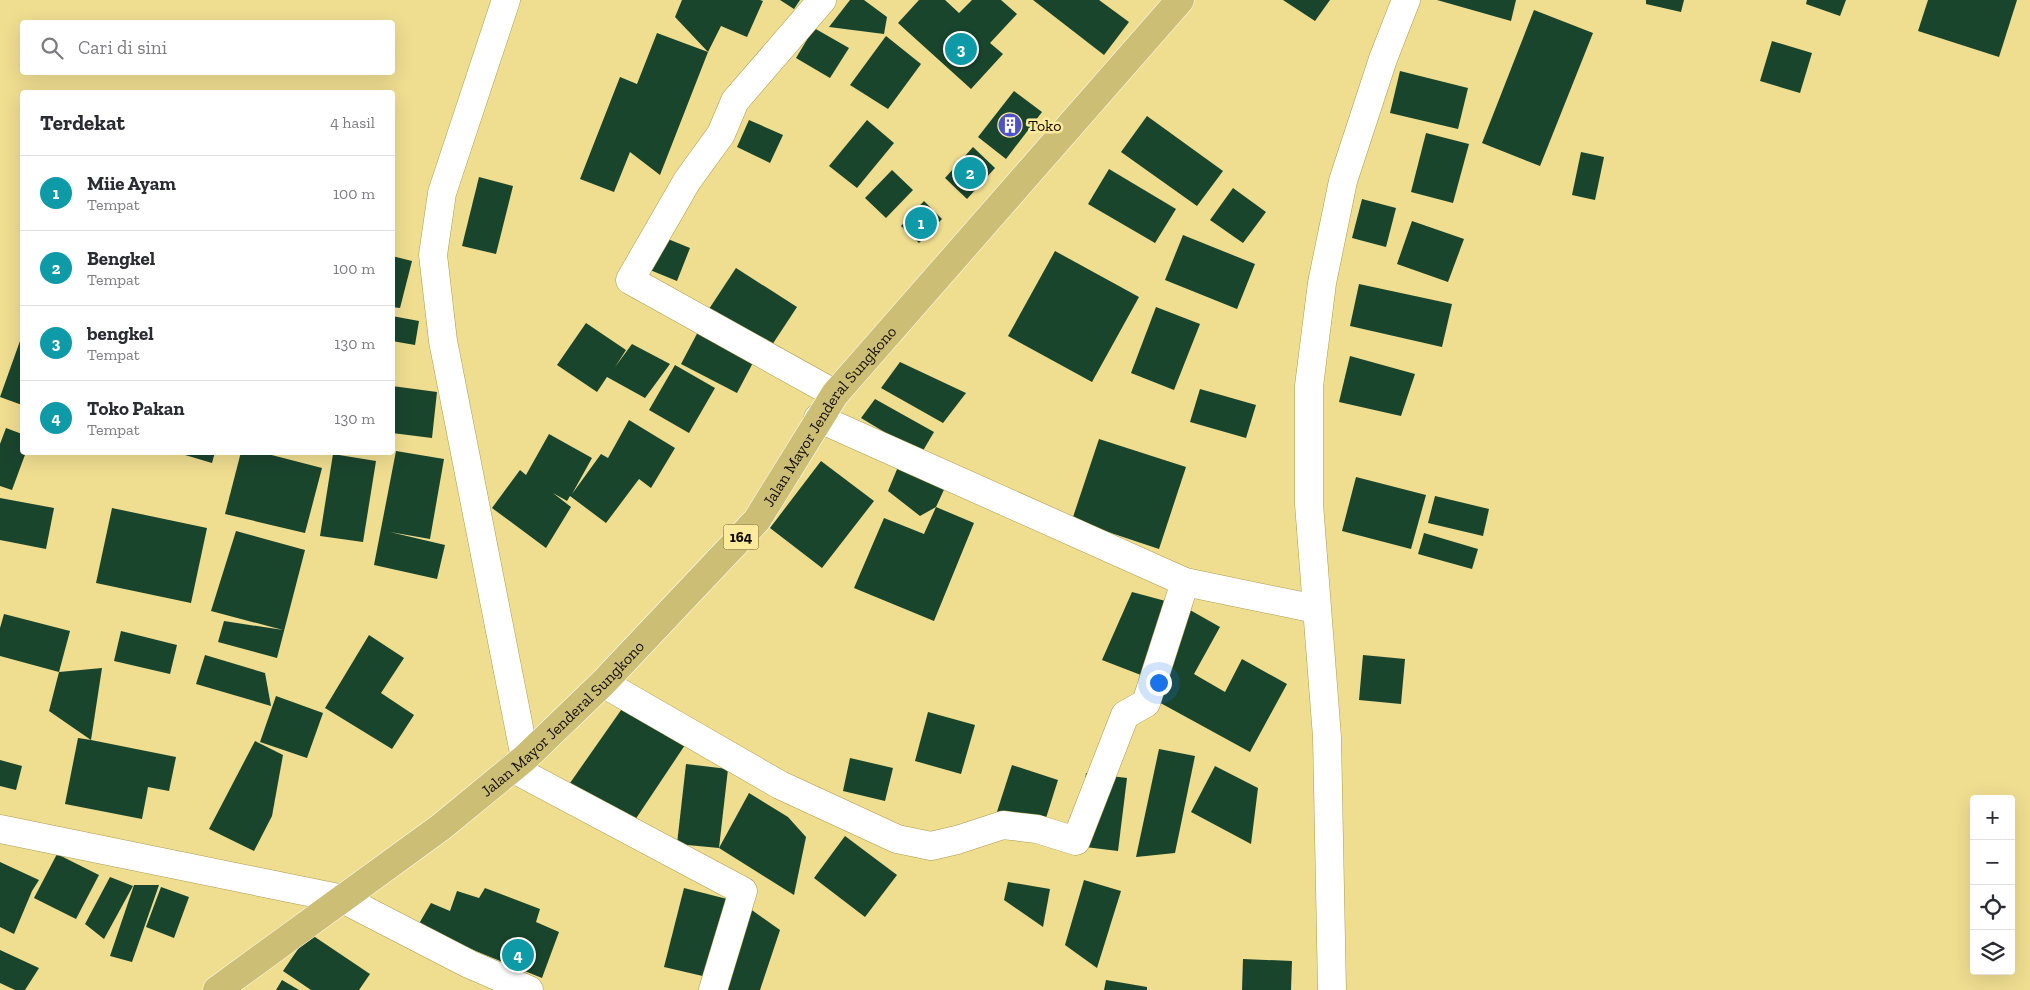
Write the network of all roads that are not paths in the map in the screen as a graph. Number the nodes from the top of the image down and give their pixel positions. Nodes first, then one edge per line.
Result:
1 (506, 0) edge
2 (822, 0) edge
3 (1180, 0) edge
4 (1406, 0) edge
5 (835, 394) junction
6 (818, 418) junction
7 (1186, 582) junction
8 (1316, 609) junction
9 (603, 683) junction
10 (519, 763) junction
11 (0, 829) edge
12 (343, 899) junction
13 (217, 990) edge
14 (529, 990) edge
15 (713, 990) edge
16 (1332, 990) edge

1 - 10 street
2 - 5 street
3 - 5 main road, Jalan Mayor Jenderal Sungkono / 164
4 - 8 street
5 - 6 main road, Jalan Mayor Jenderal Sungkono / 164
6 - 7 street
6 - 9 main road, Jalan Mayor Jenderal Sungkono / 164
7 - 8 street
7 - 9 street
8 - 16 street
9 - 10 main road, Jalan Mayor Jenderal Sungkono / 164
10 - 12 main road, Jalan Mayor Jenderal Sungkono / 164
10 - 15 street
11 - 12 street
12 - 13 main road, Jalan Mayor Jenderal Sungkono / 164
12 - 14 street

